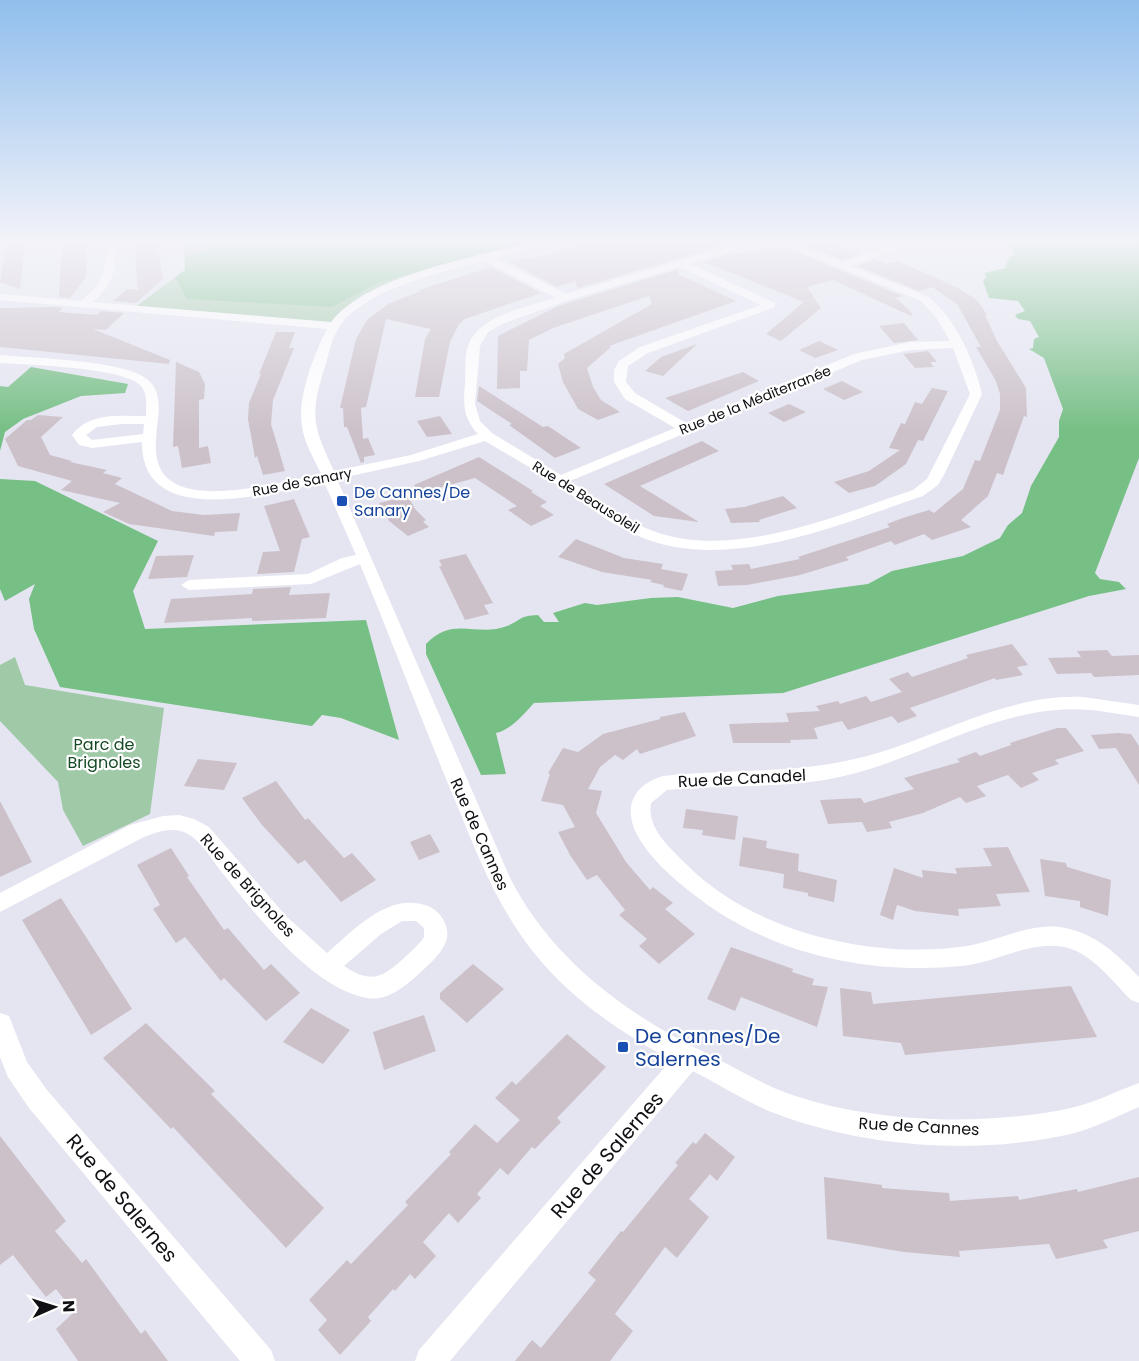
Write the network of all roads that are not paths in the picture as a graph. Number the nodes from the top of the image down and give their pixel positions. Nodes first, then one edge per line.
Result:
1 (101, 305) edge
2 (358, 305) edge
3 (548, 305) edge
4 (770, 305) edge
5 (932, 305) edge
6 (334, 326) junction
7 (956, 344) junction
8 (0, 359) edge
9 (151, 420) junction
10 (685, 428) junction
11 (487, 436) junction
12 (149, 437) junction
13 (329, 477) junction
14 (560, 480) junction
15 (364, 558) junction
16 (189, 585) dead end
17 (1139, 711) edge
18 (0, 903) edge
19 (327, 967) dead end
20 (1139, 993) edge
21 (0, 1024) edge
22 (688, 1057) junction
23 (1139, 1095) edge
24 (260, 1361) edge
25 (430, 1361) edge

1 - 6 street
2 - 6 street, Rue de Cannes
3 - 11 street, Rue de Beausoleil
4 - 10 street
5 - 7 street, Rue de Beausoleil
6 - 13 street, Rue de Cannes
7 - 10 street, Rue de la Méditerranée
7 - 14 street, Rue de Beausoleil
8 - 9 street, Rue de Sanary
9 - 12 street, Rue de Sanary
9 - 12 street
10 - 14 street, Rue de la Méditerranée
11 - 13 street, Rue de Sanary
11 - 14 street, Rue de Beausoleil
12 - 13 street, Rue de Sanary
13 - 15 street, Rue de Cannes
15 - 16 street
15 - 22 street, Rue de Cannes
17 - 20 street, Rue de Canadel
18 - 19 street, Rue de Brignoles
21 - 24 street, Rue de Salernes
22 - 23 street, Rue de Cannes
22 - 25 street, Rue de Salernes

